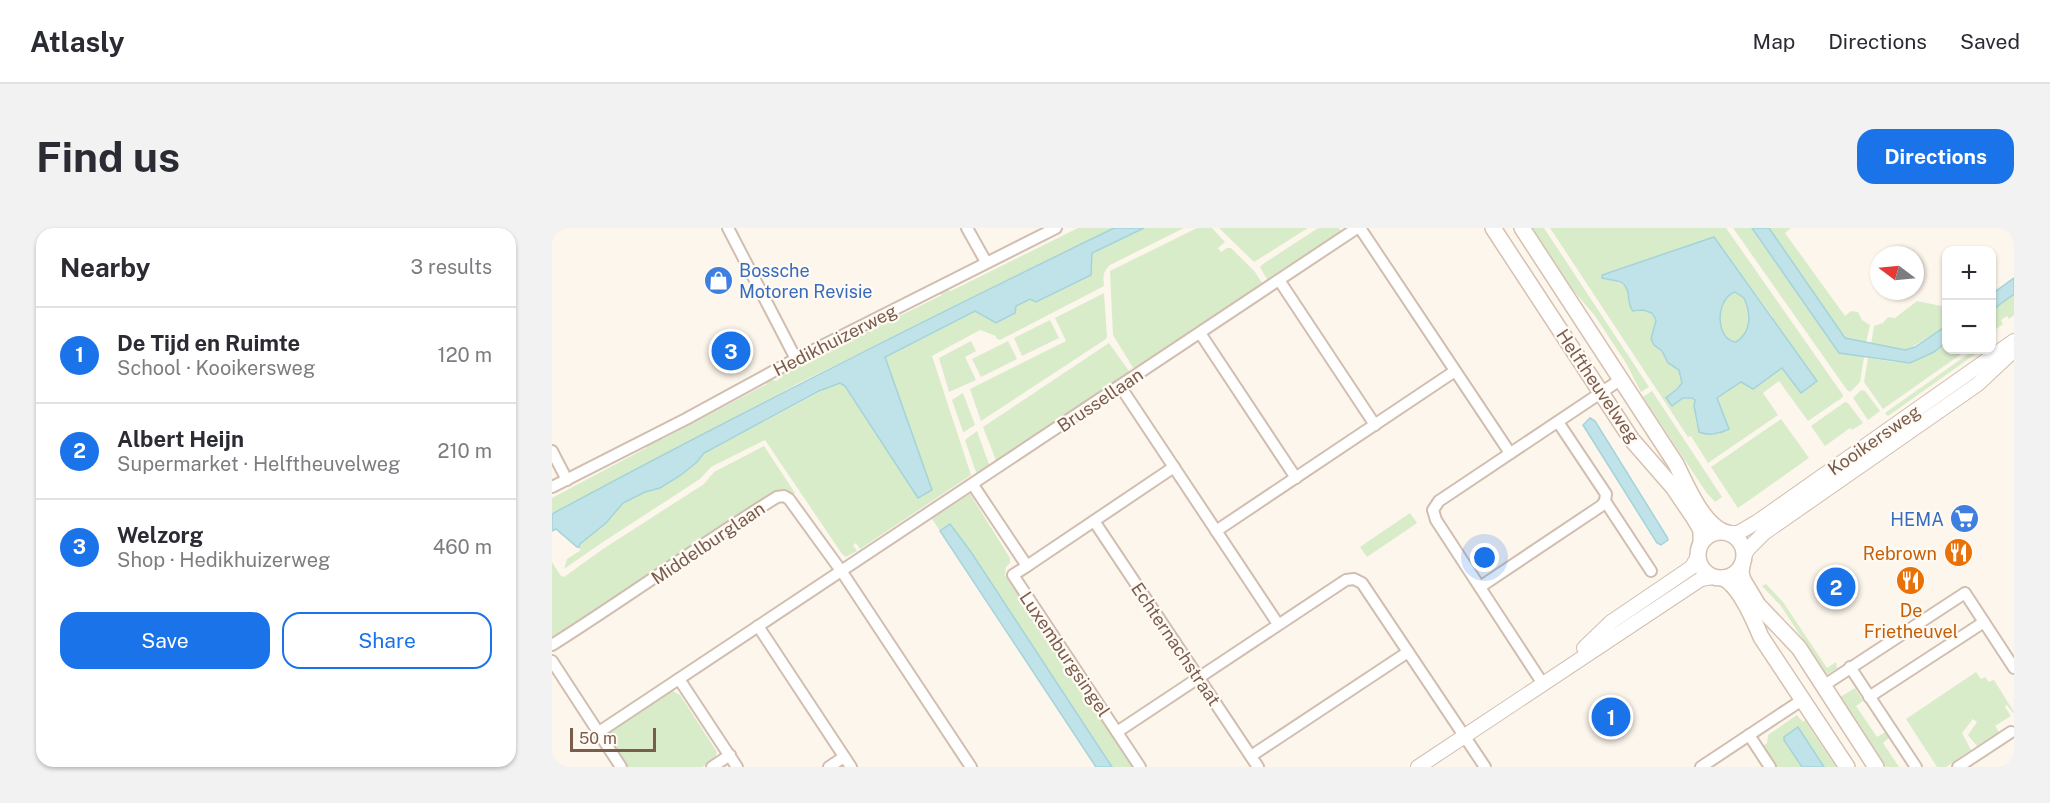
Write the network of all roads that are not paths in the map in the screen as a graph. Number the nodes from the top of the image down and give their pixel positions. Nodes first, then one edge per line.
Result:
1 (728, 228) edge
2 (967, 228) edge
3 (1056, 228) edge
4 (1359, 228) edge
5 (1493, 228) edge
6 (1522, 228) edge
7 (986, 262) junction
8 (1279, 280) junction
9 (1200, 333) junction
10 (2014, 341) edge
11 (2014, 351) edge
12 (796, 359) junction
13 (1455, 371) junction
14 (1620, 380) junction
15 (1120, 386) junction
16 (1600, 393) junction
17 (1557, 422) junction
18 (1375, 425) junction
19 (552, 451) edge
20 (1510, 453) junction
21 (1174, 467) junction
22 (1296, 478) junction
23 (567, 480) junction
24 (973, 485) junction
25 (552, 487) edge
26 (1605, 501) junction
27 (1095, 520) junction
28 (1216, 531) junction
29 (1726, 532) junction
30 (1700, 549) junction
31 (1743, 560) junction
32 (1027, 566) junction
33 (1651, 571) dead end
34 (842, 572) junction
35 (1718, 578) junction
36 (1480, 587) junction
37 (1984, 622) junction
38 (1278, 624) junction
39 (758, 626) junction
40 (552, 645) edge
41 (1408, 652) junction
42 (552, 662) edge
43 (1572, 664) junction
44 (1850, 668) junction
45 (2014, 668) edge
46 (1199, 678) junction
47 (679, 679) junction
48 (1543, 684) junction
49 (1823, 686) junction
50 (1869, 697) junction
51 (1802, 700) junction
52 (599, 732) junction
53 (1117, 732) junction
54 (2011, 732) dead end
55 (1749, 735) junction
56 (1464, 736) junction
57 (730, 756) junction
58 (1251, 756) junction
59 (844, 757) junction
60 (965, 765) edge
61 (621, 767) edge
62 (712, 767) edge
63 (737, 767) edge
64 (829, 767) edge
65 (851, 767) edge
66 (1140, 767) edge
67 (1258, 767) edge
68 (1418, 767) edge
69 (1485, 767) edge
70 (1701, 767) edge
71 (1770, 767) edge
72 (1847, 767) edge
73 (1876, 767) edge
74 (1916, 767) edge
75 (1958, 767) edge

1 - 12 street
2 - 7 street
3 - 7 street, Hedikhuizerweg
4 - 8 street, Brussellaan
4 - 13 street
5 - 16 main road, Helftheuvelweg
6 - 14 main road, Helftheuvelweg
7 - 12 street, Hedikhuizerweg
8 - 9 street, Brussellaan
8 - 18 street
9 - 15 street, Brussellaan
9 - 22 street
10 - 29 street, Kooikersweg
11 - 31 street, Kooikersweg
12 - 23 street, Hedikhuizerweg
13 - 18 street
13 - 20 street
14 - 16 street
14 - 29 main road, Helftheuvelweg
15 - 21 street
15 - 24 street, Brussellaan
16 - 17 street
16 - 30 main road, Helftheuvelweg
17 - 20 street
17 - 26 street
18 - 22 street
19 - 23 street
20 - 36 street
21 - 27 street
21 - 28 street
22 - 28 street
23 - 25 street, Hedikhuizerweg
24 - 32 street, Luxemburgsingel
24 - 34 street, Brussellaan
26 - 33 street
26 - 36 street
27 - 32 street
27 - 46 street, Echternachstraat
28 - 38 street
29 - 30 main road
29 - 31 main road
30 - 35 main road
30 - 43 street
31 - 35 main road
31 - 49 main road
32 - 53 street, Luxemburgsingel
34 - 39 street, Brussellaan
34 - 40 street, Middelburglaan
34 - 60 street, Middelburglaan
35 - 43 street
35 - 51 main road
36 - 48 street
37 - 44 street
37 - 45 street
37 - 50 street
38 - 41 street
38 - 46 street
39 - 47 street, Brussellaan
39 - 59 street
41 - 56 street
41 - 58 street
42 - 52 street
43 - 48 street
44 - 49 street
44 - 50 street
46 - 53 street
46 - 58 street, Echternachstraat
47 - 52 street, Brussellaan
47 - 57 street
48 - 56 street
49 - 51 main road
49 - 73 main road
50 - 74 street
51 - 55 street
51 - 72 main road
52 - 61 street
53 - 66 street, Luxemburgsingel
54 - 75 street
55 - 70 street
55 - 71 street
56 - 68 street
56 - 69 street
57 - 62 street
57 - 63 street
58 - 67 street, Echternachstraat
59 - 64 street
59 - 65 street

